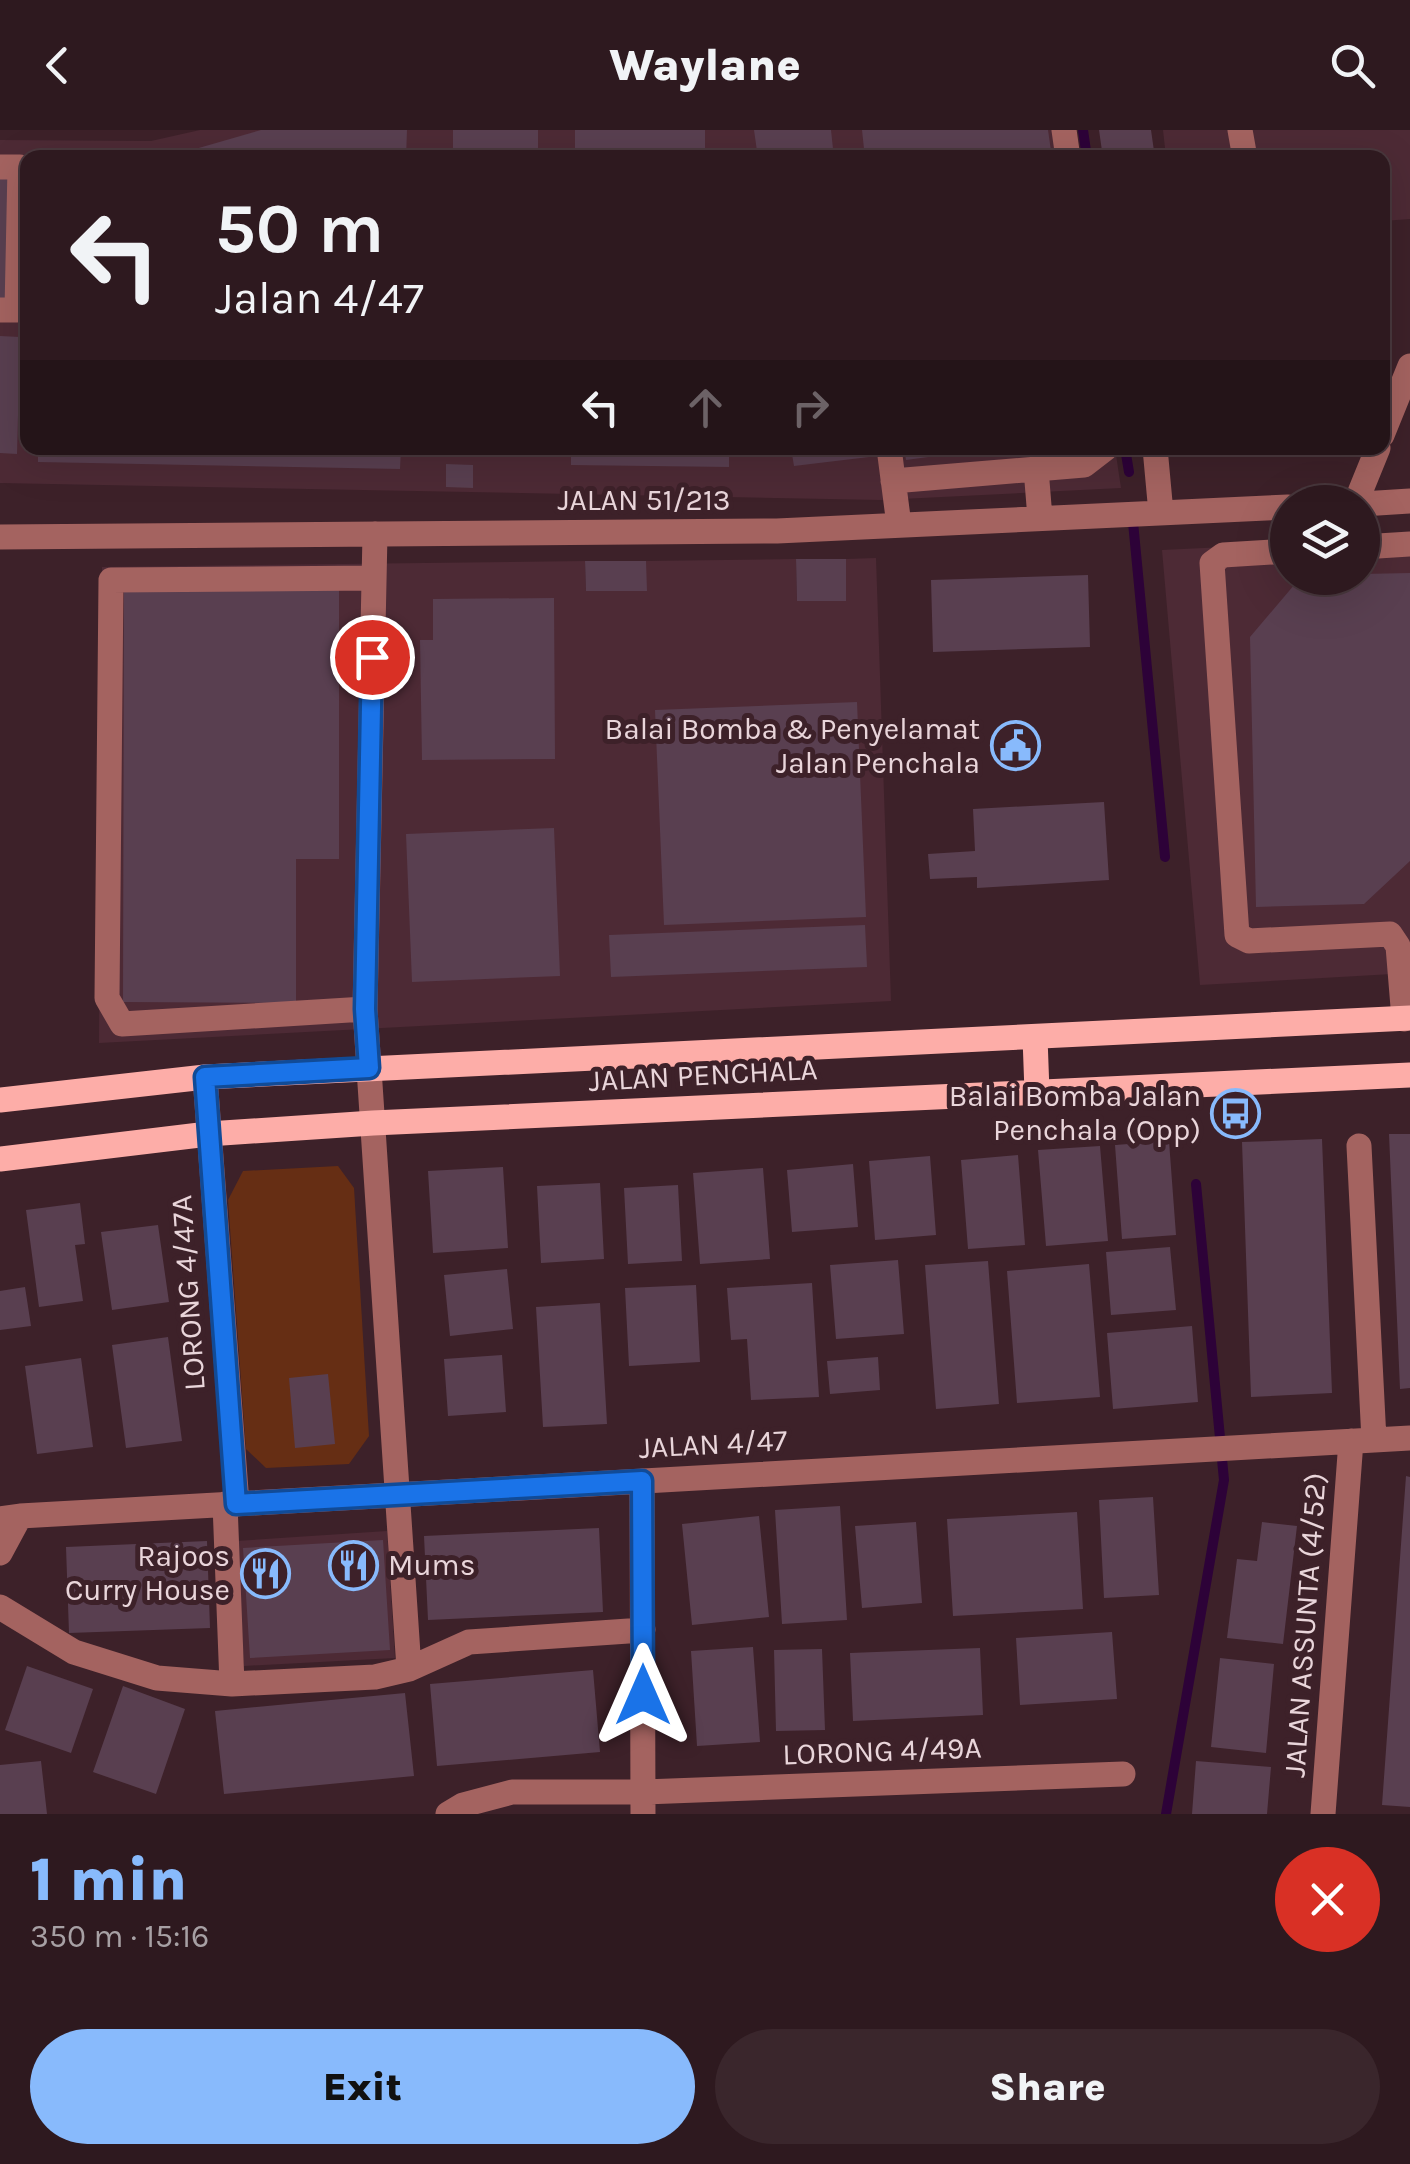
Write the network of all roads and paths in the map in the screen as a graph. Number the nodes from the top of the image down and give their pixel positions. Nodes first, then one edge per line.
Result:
1 (0, 166) edge
2 (0, 310) edge
3 (1410, 366) edge
4 (1390, 415) edge
5 (890, 455) edge
6 (1097, 455) edge
7 (1156, 455) edge
8 (1376, 455) edge
9 (1036, 469) junction
10 (893, 482) junction
11 (1366, 485) edge
12 (1410, 501) edge
13 (1380, 502) edge
14 (1270, 508) edge
15 (1161, 513) junction
16 (1040, 518) junction
17 (899, 525) junction
18 (375, 534) junction
19 (0, 537) edge
20 (1410, 544) edge
21 (1380, 546) edge
22 (1270, 552) edge
23 (374, 578) junction
24 (365, 1009) junction
25 (1407, 1019) edge
26 (1035, 1037) junction
27 (369, 1068) junction
28 (1410, 1075) edge
29 (205, 1077) junction
30 (1037, 1092) junction
31 (0, 1100) edge
32 (373, 1123) junction
33 (208, 1134) junction
34 (1358, 1146) dead end
35 (0, 1159) edge
36 (1410, 1438) edge
37 (1362, 1441) junction
38 (642, 1481) junction
39 (398, 1494) junction
40 (231, 1504) junction
41 (10, 1517) edge
42 (0, 1552) edge
43 (0, 1607) edge
44 (643, 1630) junction
45 (410, 1670) junction
46 (232, 1684) junction
47 (1123, 1774) dead end
48 (644, 1803) edge
49 (448, 1814) edge
50 (1323, 1814) edge

1 - 2 street
3 - 4 street
5 - 10 street
6 - 9 street
7 - 15 street
8 - 11 street
9 - 10 street
9 - 16 street
10 - 17 street
12 - 13 street
14 - 15 street, JALAN 51/213
15 - 16 street, JALAN 51/213
16 - 17 street, JALAN 51/213
17 - 18 street, JALAN 51/213
18 - 19 street, JALAN 51/213
18 - 23 street
20 - 21 street
22 - 25 street
23 - 24 street
23 - 24 street
24 - 27 street
25 - 26 main road, JALAN PENCHALA
26 - 27 main road, JALAN PENCHALA
26 - 30 main road
27 - 29 main road, JALAN PENCHALA
27 - 32 street
28 - 30 main road, JALAN PENCHALA
29 - 31 main road, JALAN PENCHALA
29 - 33 street, LORONG 4/47A
30 - 32 main road, JALAN PENCHALA
32 - 33 main road, JALAN PENCHALA
32 - 39 street
33 - 35 main road, JALAN PENCHALA
33 - 40 street, LORONG 4/47A
34 - 37 street, JALAN ASSUNTA (4/52)
36 - 37 street, JALAN 4/47
37 - 38 street, JALAN 4/47
37 - 50 street, JALAN ASSUNTA (4/52)
38 - 39 street, JALAN 4/47
38 - 44 street
39 - 40 street, JALAN 4/47
39 - 45 street
40 - 41 street, JALAN 4/47
40 - 46 street, LORONG 4/47A
41 - 42 street
43 - 46 street
44 - 45 street
44 - 48 street
45 - 46 street
47 - 48 street, LORONG 4/49A
48 - 49 street, LORONG 4/49A

